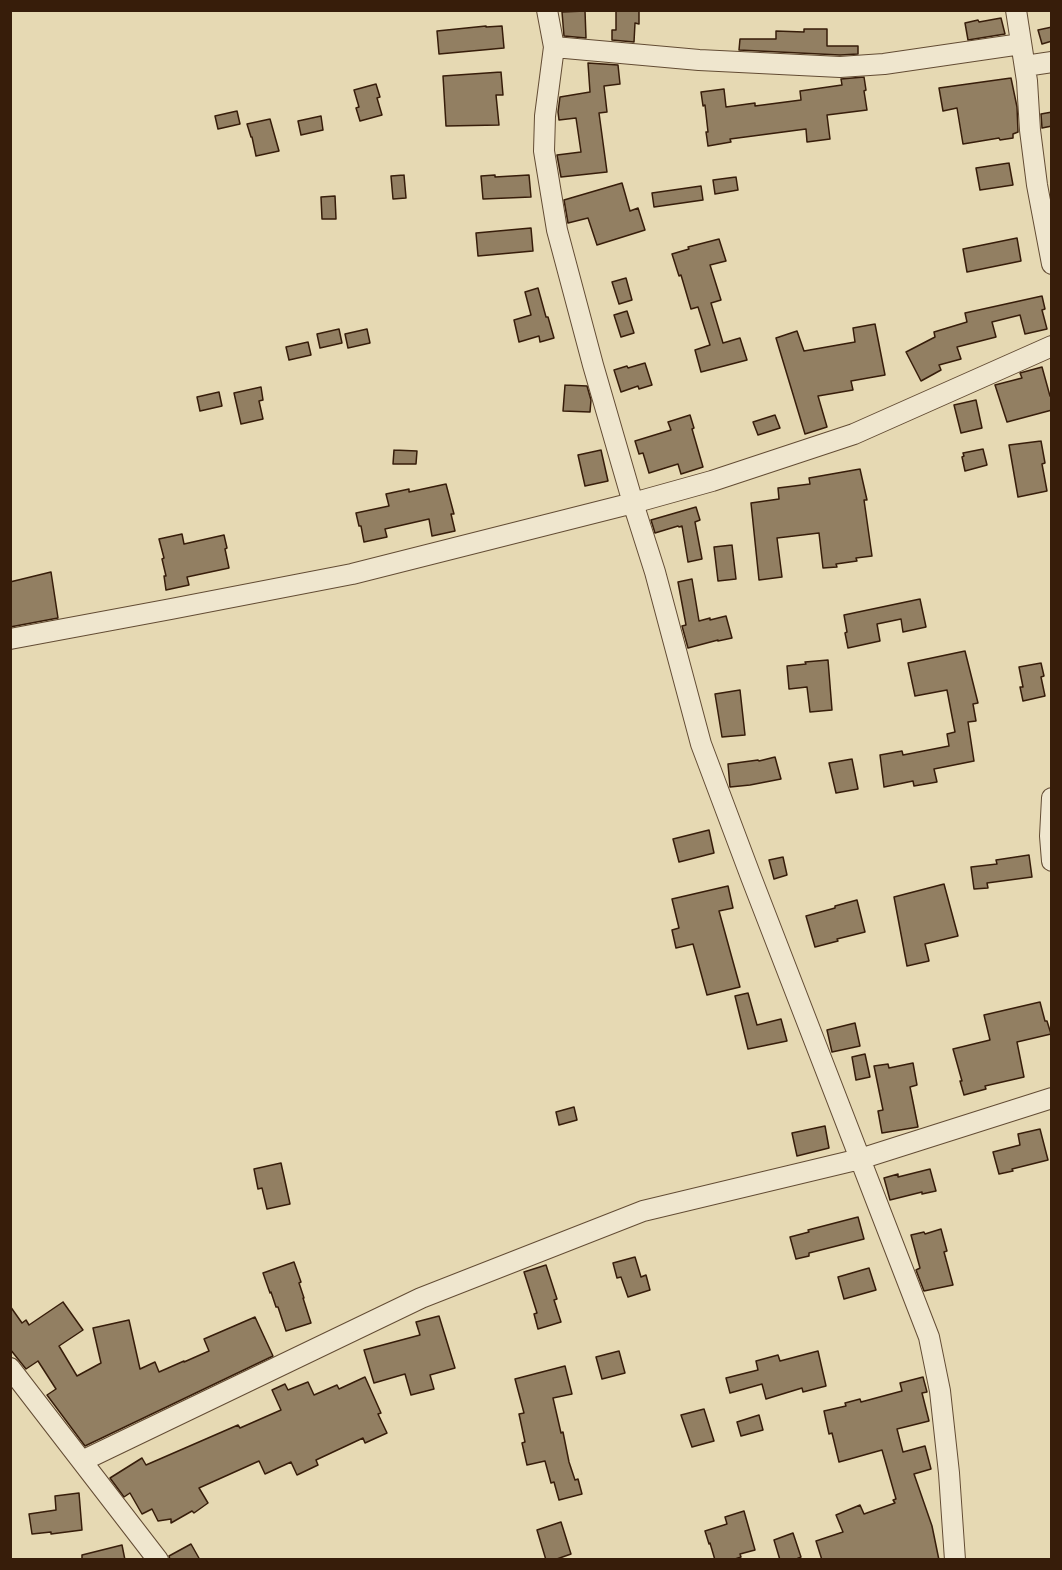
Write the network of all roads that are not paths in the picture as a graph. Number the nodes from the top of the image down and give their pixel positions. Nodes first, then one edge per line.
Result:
1 (547, 10) edge
2 (1016, 10) edge
3 (1021, 44) junction
4 (554, 47) junction
5 (1052, 62) edge
6 (1025, 66) junction
7 (1052, 264) edge
8 (1052, 346) edge
9 (633, 503) junction
10 (10, 639) edge
11 (1052, 798) edge
12 (1052, 861) edge
13 (1052, 1098) edge
14 (860, 1159) junction
15 (10, 1368) edge
16 (82, 1461) junction
17 (158, 1560) edge
18 (955, 1560) edge

1 - 4 street
2 - 3 street
3 - 4 street
3 - 6 street
4 - 9 street
5 - 6 street
6 - 7 street
8 - 9 street
9 - 10 street
9 - 14 street
11 - 12 street
13 - 14 street
14 - 16 street
14 - 18 street
15 - 16 street
16 - 17 street

